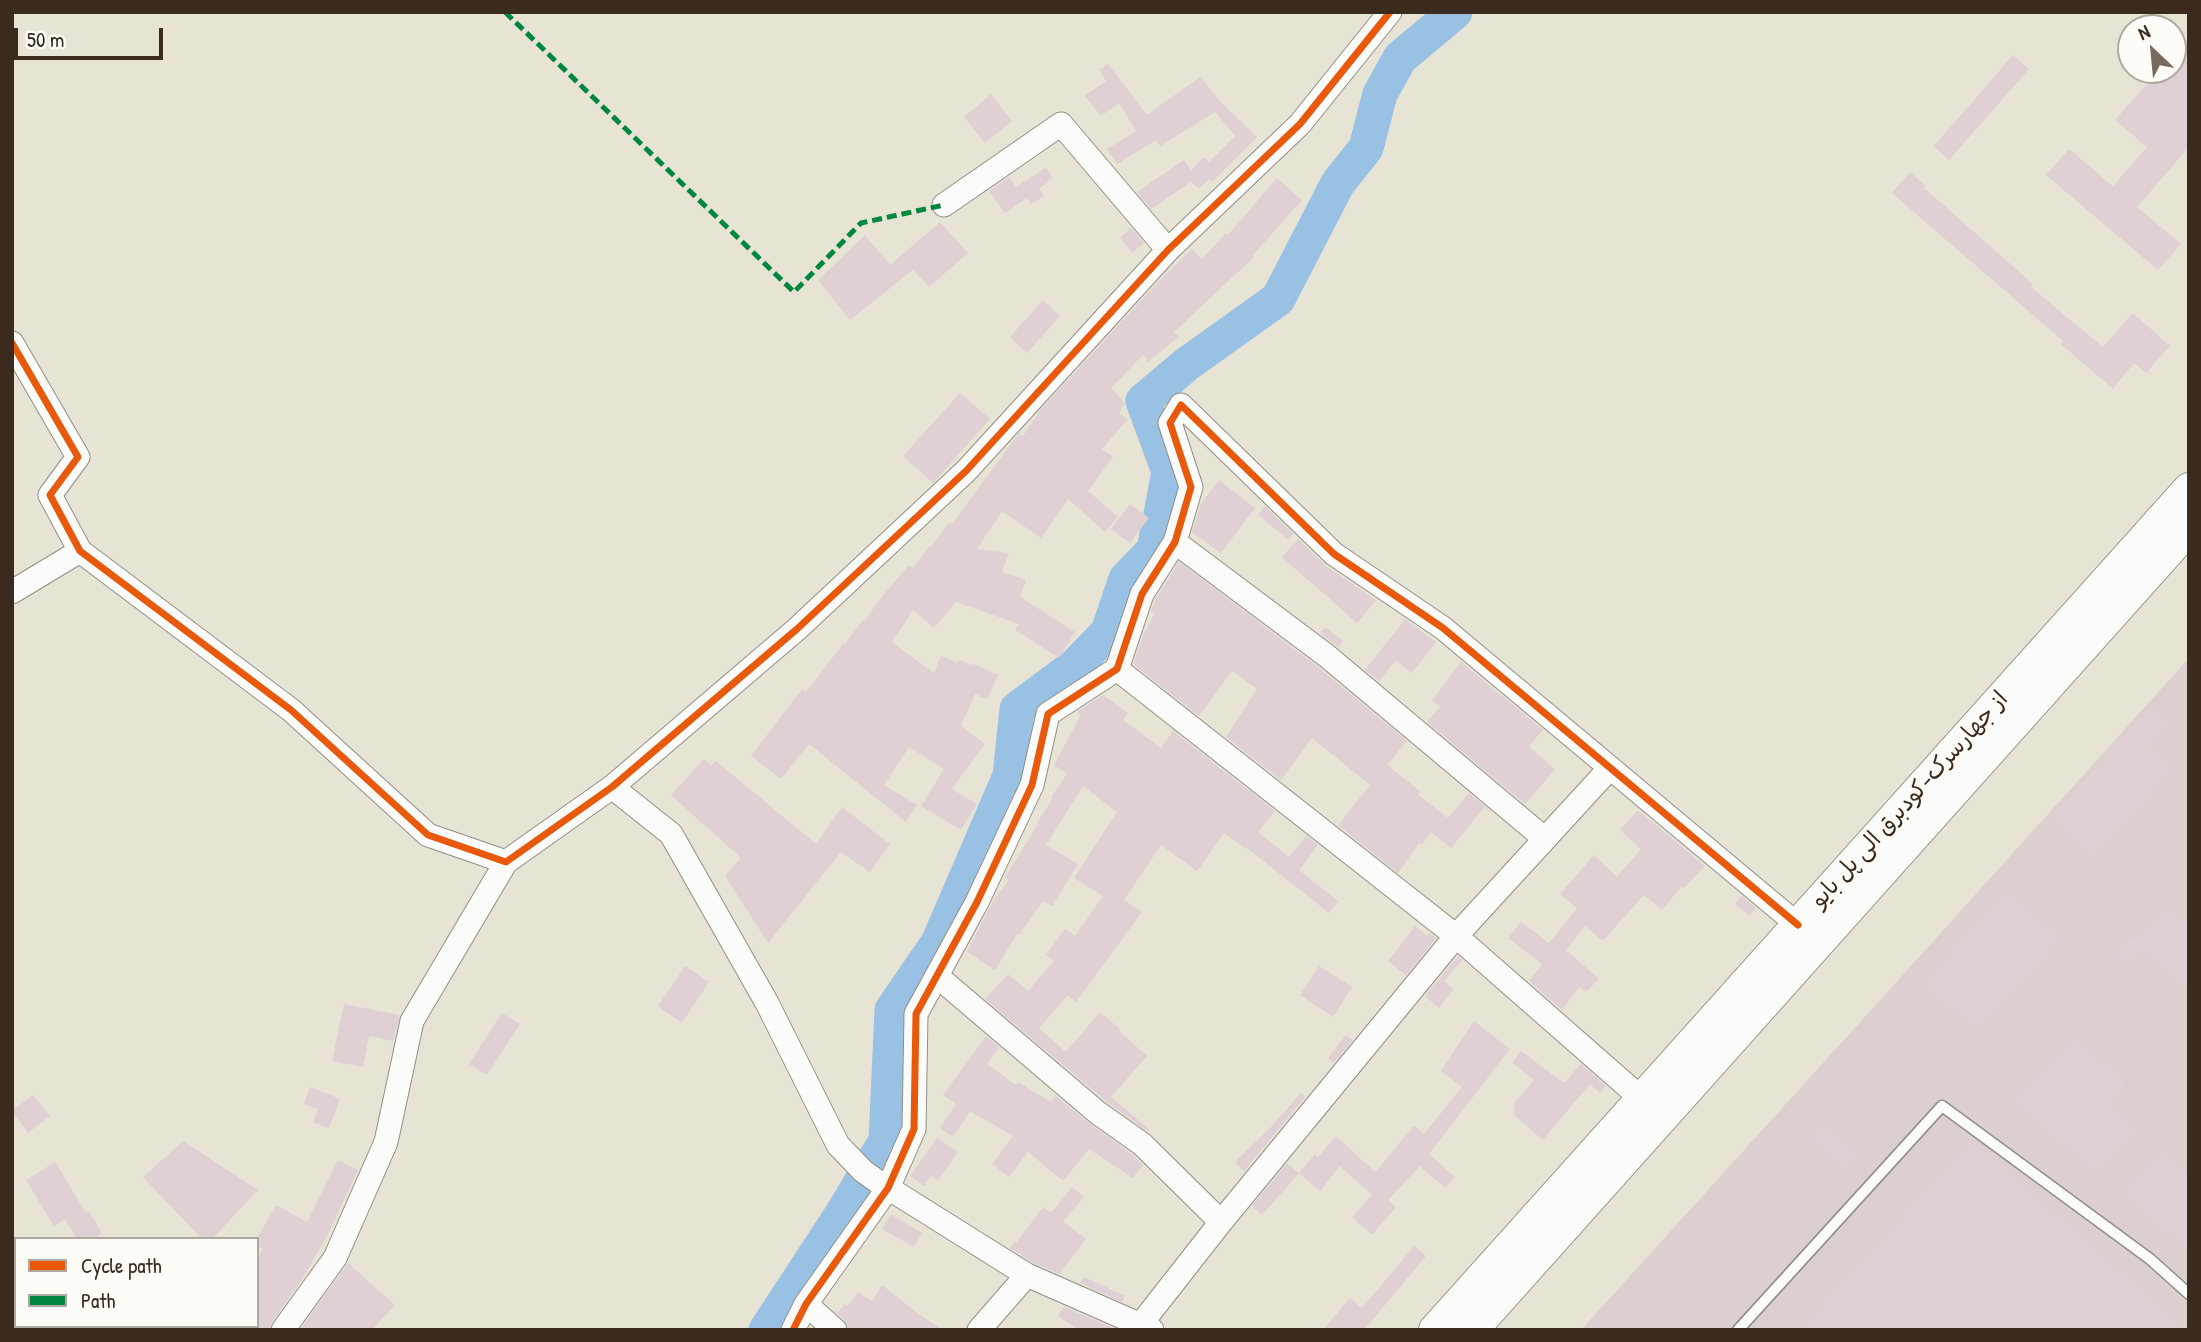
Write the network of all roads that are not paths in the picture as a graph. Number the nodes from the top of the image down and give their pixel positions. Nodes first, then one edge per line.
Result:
1 (1390, 12) edge
2 (944, 205) dead end
3 (1168, 250) junction
4 (12, 343) edge
5 (2189, 489) edge
6 (2189, 528) edge
7 (1175, 541) junction
8 (80, 551) junction
9 (12, 592) edge
10 (1117, 669) junction
11 (1610, 768) junction
12 (612, 787) junction
13 (1545, 839) junction
14 (506, 862) junction
15 (1798, 925) junction
16 (1456, 936) junction
17 (937, 976) junction
18 (1642, 1100) junction
19 (876, 1180) junction
20 (1221, 1222) junction
21 (1027, 1275) junction
22 (2189, 1294) edge
23 (806, 1304) junction
24 (1147, 1327) edge
25 (283, 1330) edge
26 (793, 1330) edge
27 (835, 1330) edge
28 (979, 1330) edge
29 (1435, 1330) edge
30 (1472, 1330) edge
31 (1738, 1330) edge

1 - 3 street
2 - 3 street
3 - 12 street
4 - 8 street
5 - 15 street, از جهارسرک-کودبرق الی پل بایو
6 - 30 street, از جهارسرک-کودبرق الی پل بایو
7 - 10 street
7 - 11 street
7 - 13 street
8 - 9 street
8 - 14 street
10 - 16 street
10 - 17 street
11 - 13 street
11 - 15 street
12 - 14 street
12 - 19 street
13 - 16 street
14 - 25 street
15 - 18 street, از جهارسرک-کودبرق الی پل بایو
16 - 18 street
16 - 20 street
17 - 19 street
17 - 20 street
18 - 29 street, از جهارسرک-کودبرق الی پل بایو
19 - 21 street
19 - 23 street
20 - 24 street
21 - 24 street
21 - 28 street
22 - 31 lane
23 - 26 street
23 - 27 street

